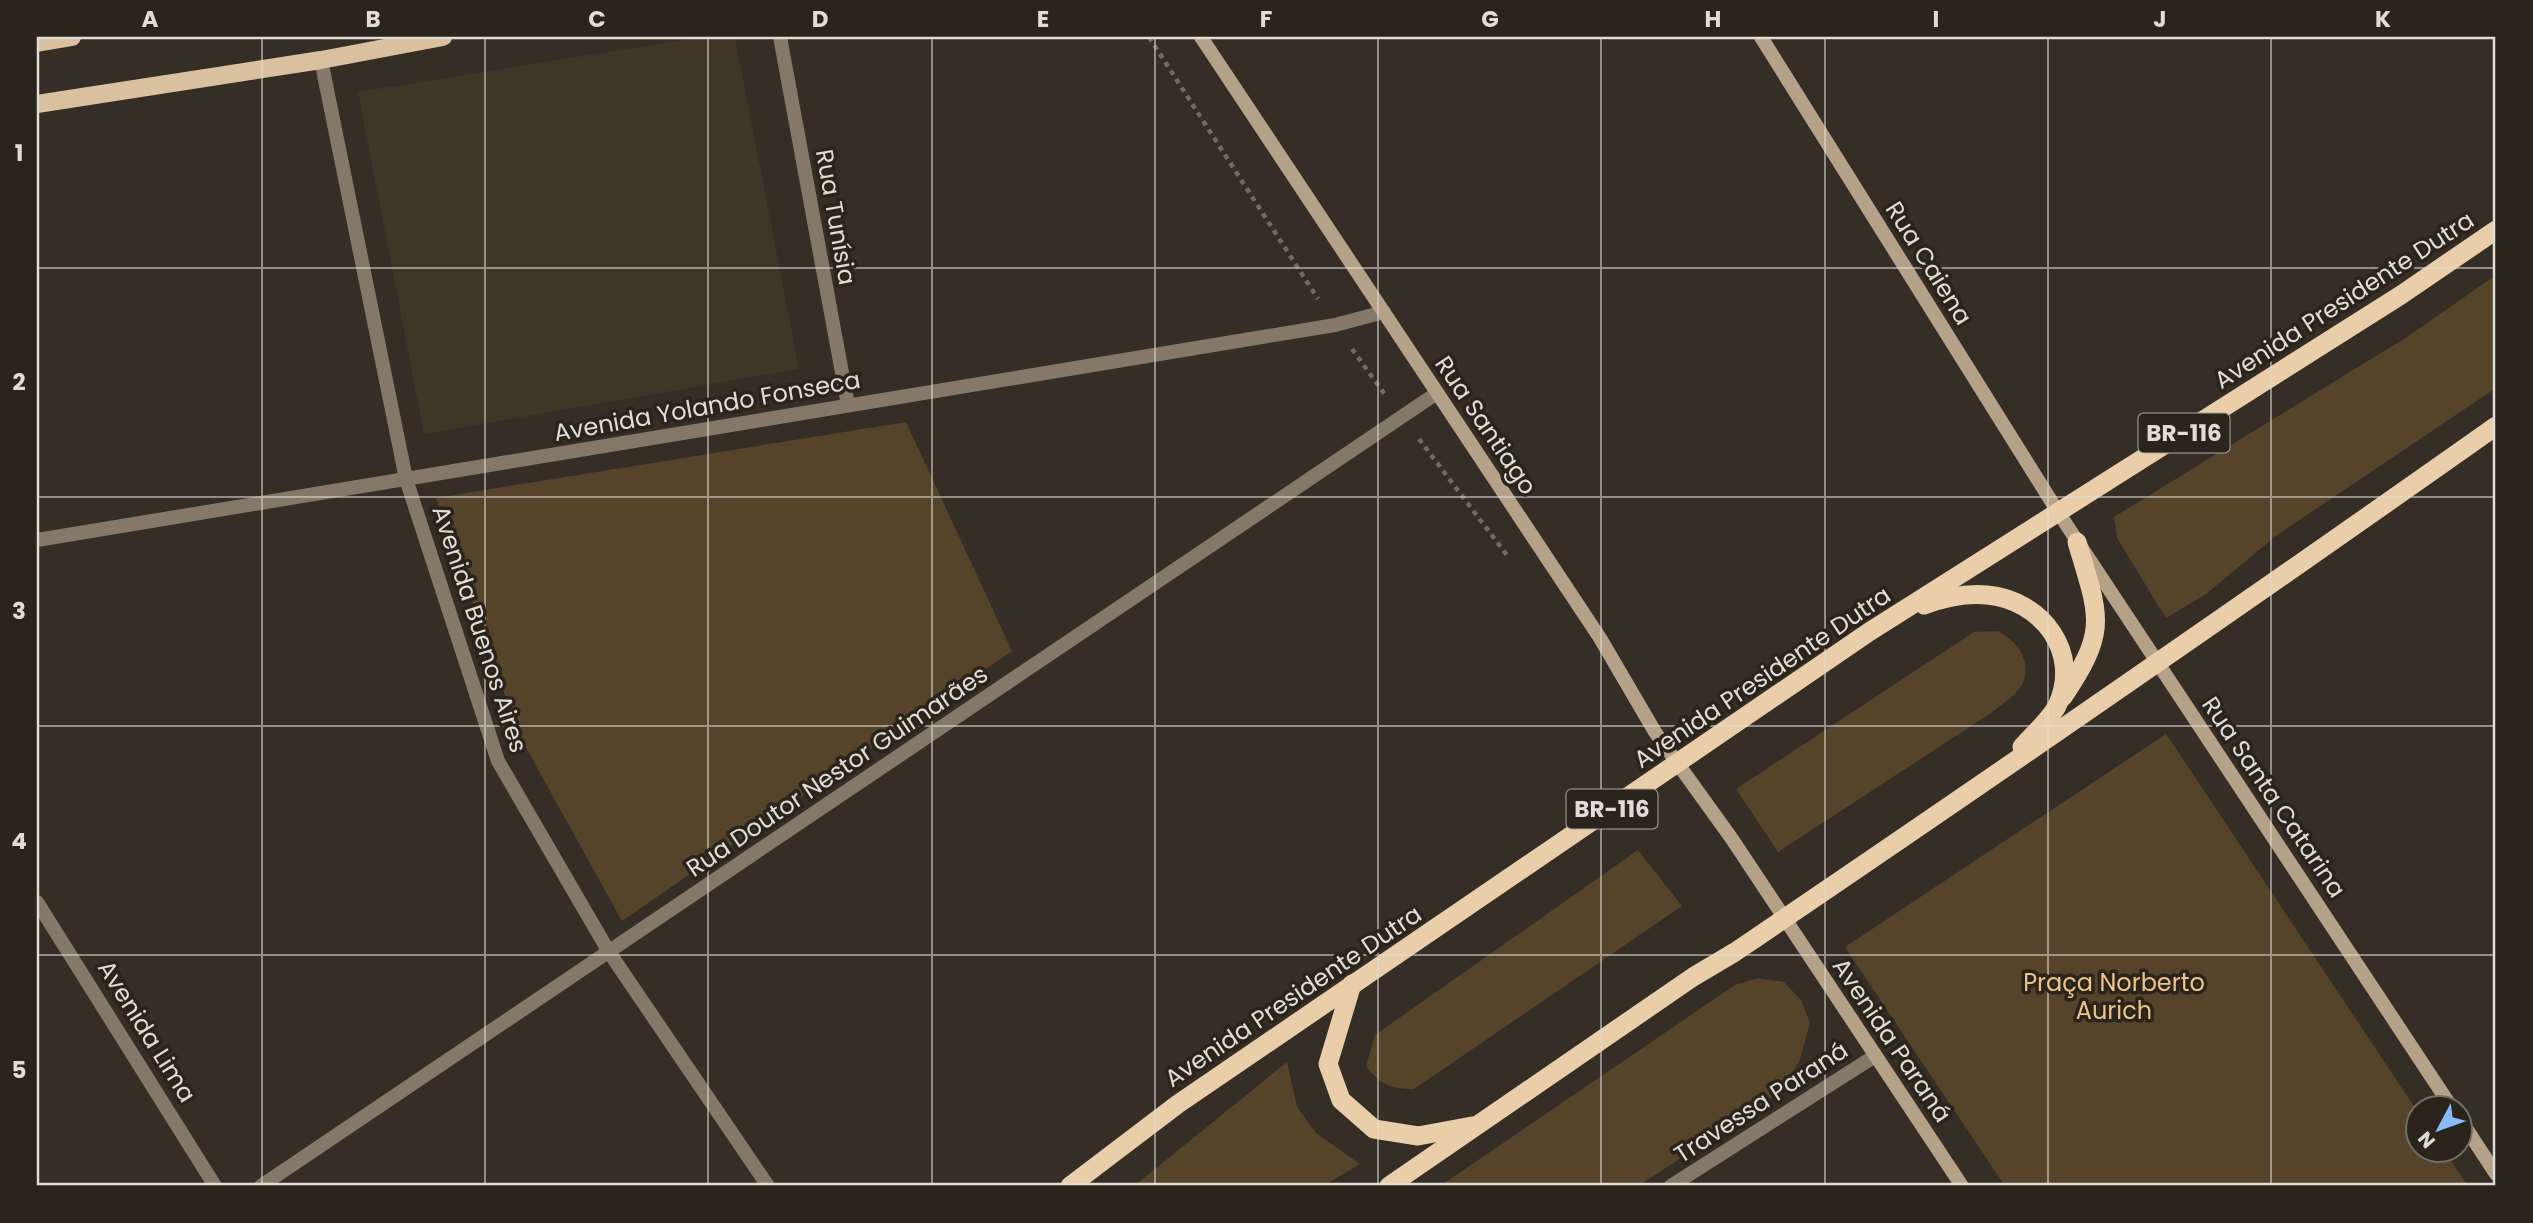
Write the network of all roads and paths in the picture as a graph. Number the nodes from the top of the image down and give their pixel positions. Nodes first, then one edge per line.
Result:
1 (72, 37) edge
2 (443, 37) edge
3 (780, 37) edge
4 (1149, 37) edge
5 (1201, 37) edge
6 (1761, 37) edge
7 (37, 43) edge
8 (321, 60) junction
9 (37, 104) edge
10 (2496, 230) edge
11 (1384, 312) junction
12 (1335, 325) junction
13 (1437, 393) junction
14 (848, 405) junction
15 (1402, 418) junction
16 (2496, 426) edge
17 (406, 480) junction
18 (2058, 512) junction
19 (37, 540) edge
20 (2077, 542) junction
21 (1511, 561) dead end
22 (1869, 632) junction
23 (2158, 665) junction
24 (2056, 707) junction
25 (1679, 763) junction
26 (1979, 784) junction
27 (1732, 839) joint
28 (37, 902) edge
29 (1784, 919) junction
30 (609, 952) junction
31 (1352, 984) junction
32 (1875, 1056) junction
33 (2443, 1094) edge
34 (1480, 1125) junction
35 (2474, 1141) edge
36 (2496, 1174) edge
37 (215, 1186) edge
38 (261, 1186) edge
39 (768, 1186) edge
40 (1070, 1186) edge
41 (1389, 1186) edge
42 (1671, 1186) edge
43 (1962, 1186) edge

1 - 7 main road
2 - 8 main road
3 - 14 street, Rua Tunísia
4 - 12 path
5 - 11 main road, Rua Santiago
6 - 18 main road, Rua Caiena
8 - 9 main road
8 - 17 street, Avenida Buenos Aires
10 - 18 highway, Avenida Presidente Dutra / BR-116
11 - 12 street, Avenida Yolando Fonseca
11 - 13 main road, Rua Santiago
12 - 14 street, Avenida Yolando Fonseca
12 - 15 path
13 - 15 street, Rua Doutor Nestor Guimarães
13 - 25 main road, Rua Santiago
14 - 17 street, Avenida Yolando Fonseca
15 - 21 path
15 - 30 street, Rua Doutor Nestor Guimarães
16 - 23 highway
17 - 19 street, Avenida Yolando Fonseca
17 - 30 street, Avenida Buenos Aires
18 - 20 main road, Rua Santa Catarina
18 - 22 highway, Avenida Presidente Dutra / BR-116
20 - 23 main road, Rua Santa Catarina
20 - 24 highway
22 - 24 highway
22 - 25 highway, Avenida Presidente Dutra / BR-116
23 - 26 highway
23 - 33 main road, Rua Santa Catarina
24 - 26 highway
25 - 27 main road, Rua Santiago
25 - 31 highway, Avenida Presidente Dutra / BR-116
26 - 29 highway
27 - 29 main road, Avenida Paraná
28 - 37 street, Avenida Lima
29 - 32 main road, Avenida Paraná
29 - 34 highway
30 - 38 street, Rua Doutor Nestor Guimarães
30 - 39 street, Avenida Buenos Aires
31 - 34 highway
31 - 40 highway, Avenida Presidente Dutra / BR-116
32 - 42 street, Travessa Paraná
32 - 43 main road, Avenida Paraná
34 - 41 highway
35 - 36 main road

